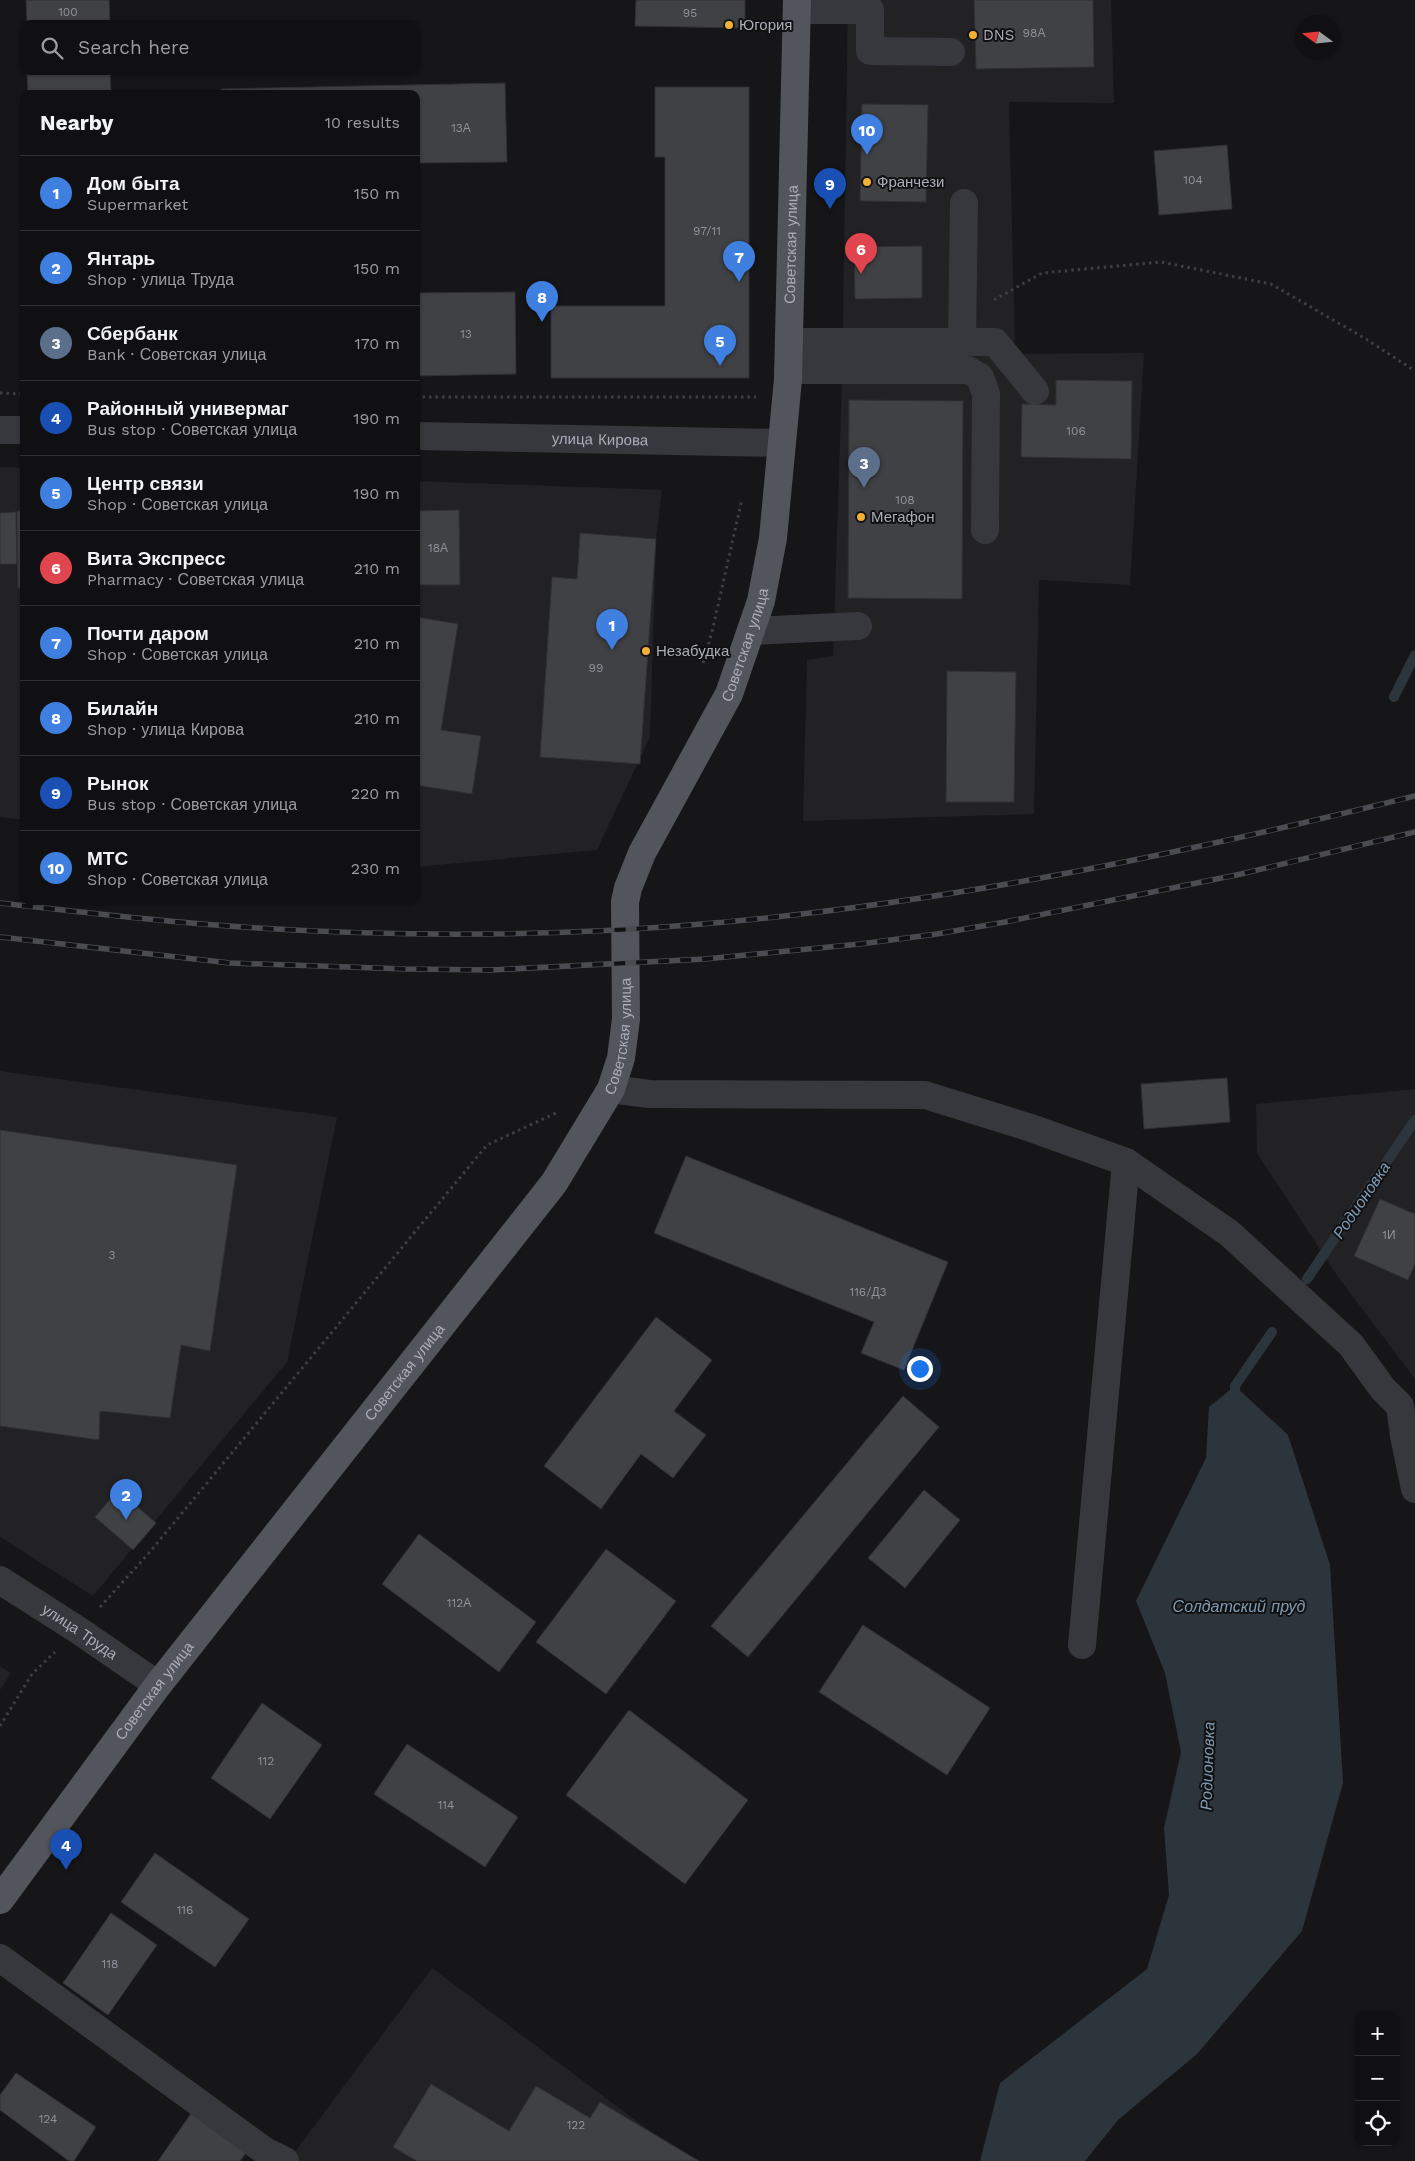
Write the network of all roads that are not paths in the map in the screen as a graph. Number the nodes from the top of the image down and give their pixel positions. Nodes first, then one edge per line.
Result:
1 (797, 5) edge
2 (951, 52) dead end
3 (964, 203) dead end
4 (962, 329) junction
5 (789, 342) junction
6 (788, 370) junction
7 (1035, 391) dead end
8 (0, 430) edge
9 (20, 430) edge
10 (420, 436) edge
11 (782, 442) junction
12 (985, 530) dead end
13 (858, 626) dead end
14 (752, 632) junction
15 (611, 1089) junction
16 (1126, 1162) junction
17 (1415, 1490) edge
18 (0, 1580) edge
19 (1082, 1645) dead end
20 (158, 1685) junction
21 (0, 1900) edge
22 (0, 1958) edge
23 (285, 2161) edge

1 - 2 street
1 - 5 main road, Советская улица
3 - 4 street
4 - 5 street
4 - 7 street
5 - 6 main road, Советская улица
6 - 11 main road, Советская улица
6 - 12 street
8 - 9 street
10 - 11 street, улица Кирова
11 - 14 main road, Советская улица
13 - 14 street
14 - 15 main road, Советская улица
15 - 16 street
15 - 20 main road, Советская улица
16 - 17 street
16 - 19 street
18 - 20 street, улица Труда
20 - 21 main road, Советская улица
22 - 23 street

